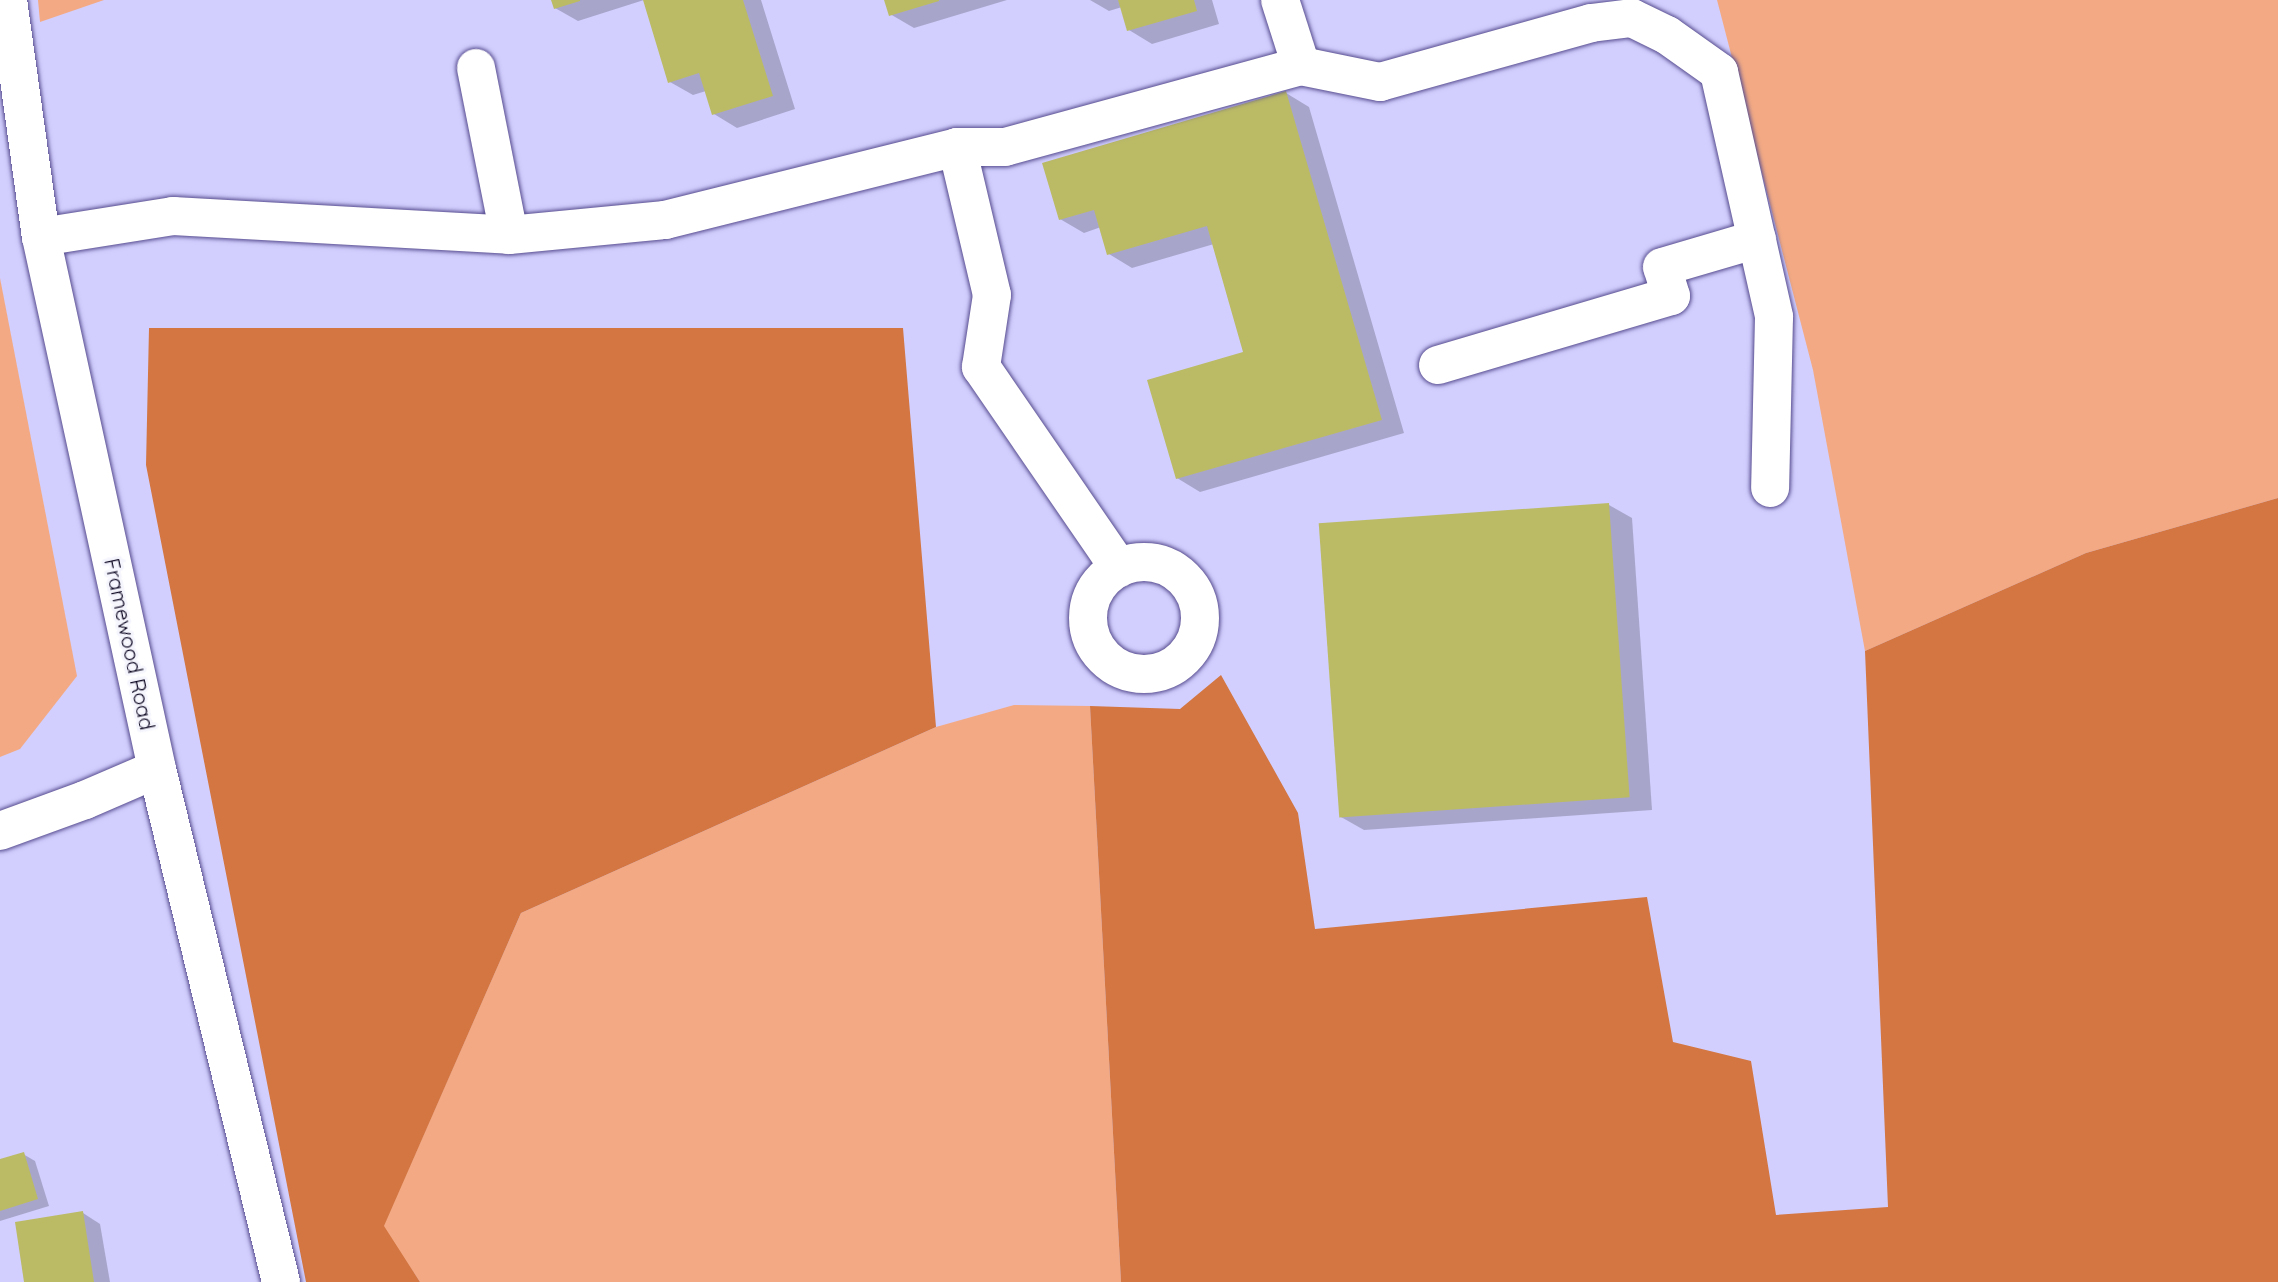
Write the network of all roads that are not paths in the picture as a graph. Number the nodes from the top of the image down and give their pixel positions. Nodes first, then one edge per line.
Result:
1 (8, 0) edge
2 (1280, 0) edge
3 (1634, 9) edge
4 (1301, 66) junction
5 (476, 68) dead end
6 (957, 147) junction
7 (509, 235) junction
8 (41, 237) junction
9 (1757, 239) junction
10 (1438, 365) dead end
11 (1770, 488) dead end
12 (1119, 568) dead end
13 (157, 769) junction
14 (0, 831) edge
15 (281, 1282) edge

1 - 8 street, Framewood Road
2 - 4 street
3 - 4 street
3 - 9 street
4 - 6 street
5 - 7 street
6 - 7 street
6 - 12 street
7 - 8 street
8 - 13 street, Framewood Road
9 - 10 street
9 - 11 street
13 - 14 street
13 - 15 street, Framewood Road

